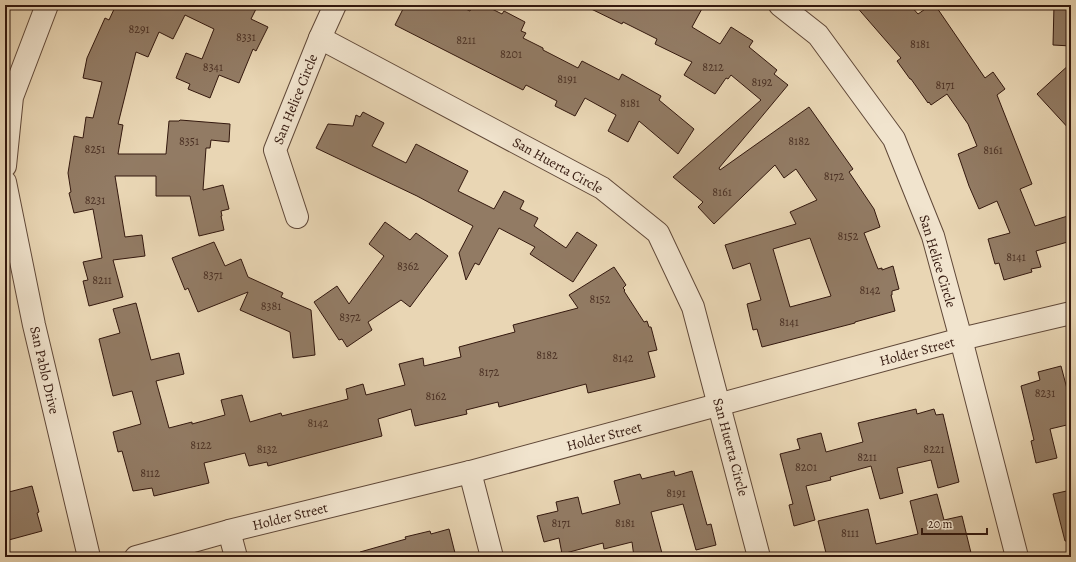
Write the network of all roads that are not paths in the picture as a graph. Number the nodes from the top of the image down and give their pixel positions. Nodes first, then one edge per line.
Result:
1 (47, 5) edge
2 (335, 5) edge
3 (780, 5) edge
4 (320, 38) junction
5 (5, 166) edge
6 (5, 182) edge
7 (297, 217) dead end
8 (1071, 313) edge
9 (961, 339) junction
10 (720, 405) junction
11 (470, 472) junction
12 (229, 531) junction
13 (89, 557) edge
14 (136, 557) edge
15 (236, 557) edge
16 (492, 557) edge
17 (759, 557) edge
18 (1017, 557) edge

1 - 5 street
2 - 4 street, San Helice Circle
3 - 9 street, San Helice Circle
4 - 7 street, San Helice Circle
4 - 10 street, San Huerta Circle
6 - 13 street, San Pablo Drive
8 - 9 street, Holder Street
9 - 10 street, Holder Street
9 - 18 street, San Helice Circle
10 - 11 street, Holder Street
10 - 17 street, San Huerta Circle
11 - 12 street, Holder Street
11 - 16 street
12 - 14 street, Holder Street
12 - 15 street

